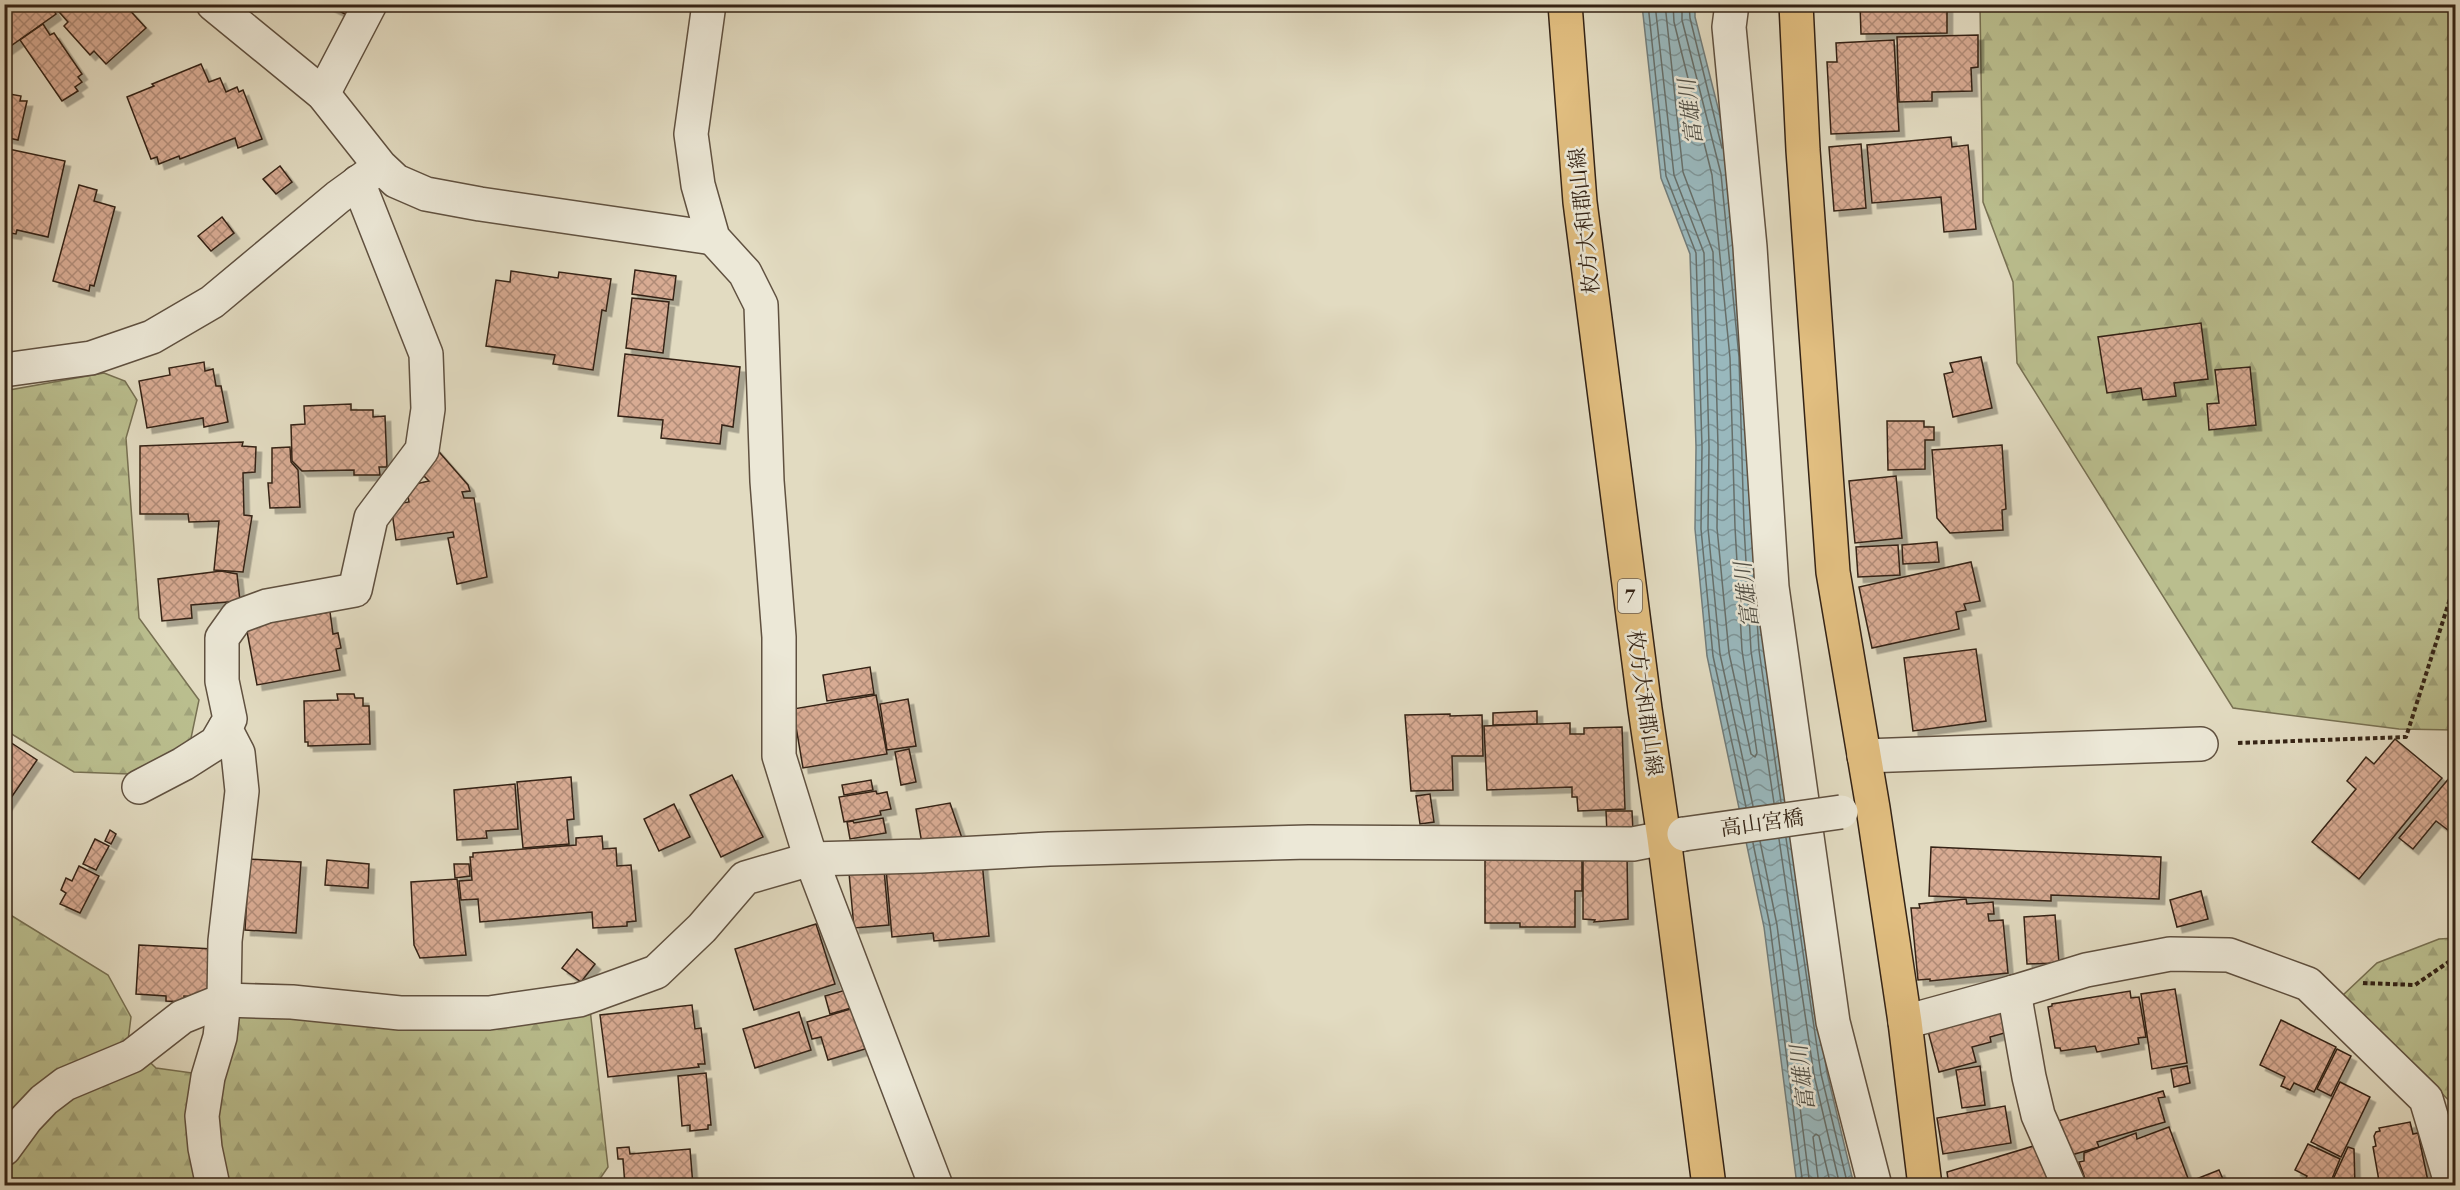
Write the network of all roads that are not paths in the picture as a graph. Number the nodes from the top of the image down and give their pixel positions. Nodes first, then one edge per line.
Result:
1 (213, 4) edge
2 (370, 4) edge
3 (709, 4) edge
4 (1565, 4) edge
5 (1732, 4) edge
6 (1796, 4) edge
7 (323, 94) junction
8 (369, 174) junction
9 (713, 238) junction
10 (4, 370) edge
11 (225, 728) junction
12 (2201, 744) road end
13 (1864, 756) junction
14 (139, 788) dead end
15 (1873, 808) junction
16 (1674, 836) junction
17 (811, 859) junction
18 (2014, 993) junction
19 (224, 1000) junction
20 (1905, 1022) junction
21 (4, 1149) edge
22 (213, 1185) edge
23 (936, 1185) edge
24 (1709, 1185) edge
25 (1875, 1185) edge
26 (1925, 1185) edge
27 (2069, 1185) edge
28 (2452, 1185) edge

1 - 7 street
2 - 7 street
3 - 9 street
4 - 16 main road, 枚方大和郡山線 / 7
5 - 25 street
6 - 13 main road
7 - 8 street
8 - 9 street
8 - 10 street
8 - 11 street
9 - 17 street
11 - 14 street
11 - 19 street
12 - 13 street
13 - 15 main road
15 - 16 street, 高山宮橋, bridge
15 - 20 main road
16 - 17 street, 高山宮橋
16 - 24 main road, 枚方大和郡山線 / 7
17 - 19 street, 高山宮橋
17 - 23 street
18 - 20 street
18 - 27 street
18 - 28 street
19 - 21 street
19 - 22 street
20 - 26 main road

